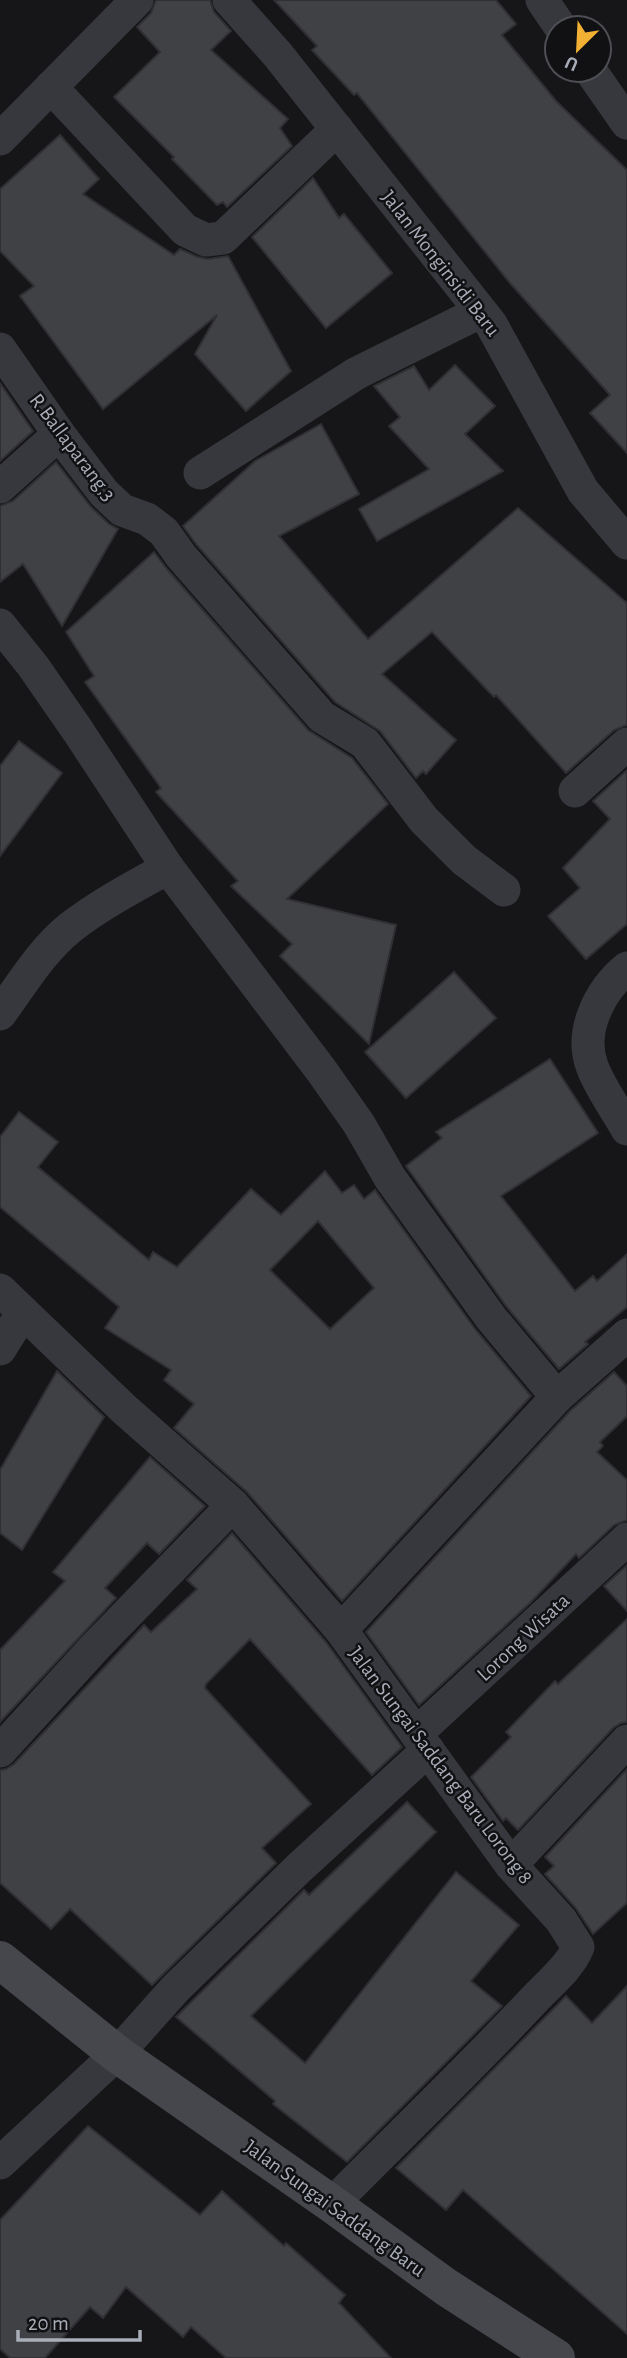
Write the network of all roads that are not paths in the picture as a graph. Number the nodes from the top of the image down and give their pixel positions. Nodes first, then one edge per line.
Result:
1 (137, 0) edge
2 (229, 0) edge
3 (600, 84) edge
4 (51, 87) junction
5 (627, 123) edge
6 (337, 129) junction
7 (0, 139) edge
8 (481, 312) junction
9 (0, 349) edge
10 (59, 434) junction
11 (200, 473) dead end
12 (0, 487) edge
13 (627, 543) edge
14 (0, 625) edge
15 (627, 744) edge
16 (575, 791) dead end
17 (168, 868) junction
18 (504, 890) dead end
19 (627, 968) edge
20 (0, 1014) edge
21 (627, 1129) edge
22 (11, 1301) edge
23 (627, 1335) edge
24 (0, 1349) edge
25 (557, 1397) junction
26 (233, 1505) junction
27 (627, 1539) edge
28 (341, 1630) junction
29 (627, 1741) edge
30 (423, 1742) junction
31 (0, 1751) edge
32 (511, 1865) junction
33 (0, 1960) edge
34 (117, 2054) junction
35 (0, 2163) edge
36 (332, 2204) junction
37 (556, 2358) edge

1 - 4 street
2 - 6 street, Jalan Monginsidi Baru
3 - 5 street
4 - 6 street
4 - 7 street
6 - 8 street, Jalan Monginsidi Baru
8 - 11 street
8 - 13 street, Jalan Monginsidi Baru
9 - 10 street, R.Ballaparang,3
10 - 12 street
10 - 18 street, R.Ballaparang,3
14 - 17 street
15 - 16 street
17 - 20 street
17 - 25 street
19 - 21 street
22 - 24 street
22 - 26 street, Jalan Sungai Saddang Baru Lorong 8
23 - 25 street
25 - 28 street
26 - 28 street, Jalan Sungai Saddang Baru Lorong 8
26 - 31 street
27 - 30 street, Lorong Wisata
28 - 30 street, Jalan Sungai Saddang Baru Lorong 8
29 - 32 street
30 - 32 street, Jalan Sungai Saddang Baru Lorong 8
30 - 34 street, Lorong Wisata
32 - 36 street, Jalan Sungai Saddang Baru Lorong 8
33 - 34 main road, Jalan Sungai Saddang Baru
34 - 35 street, Lorong Wisata
34 - 36 main road, Jalan Sungai Saddang Baru
36 - 37 main road, Jalan Sungai Saddang Baru

